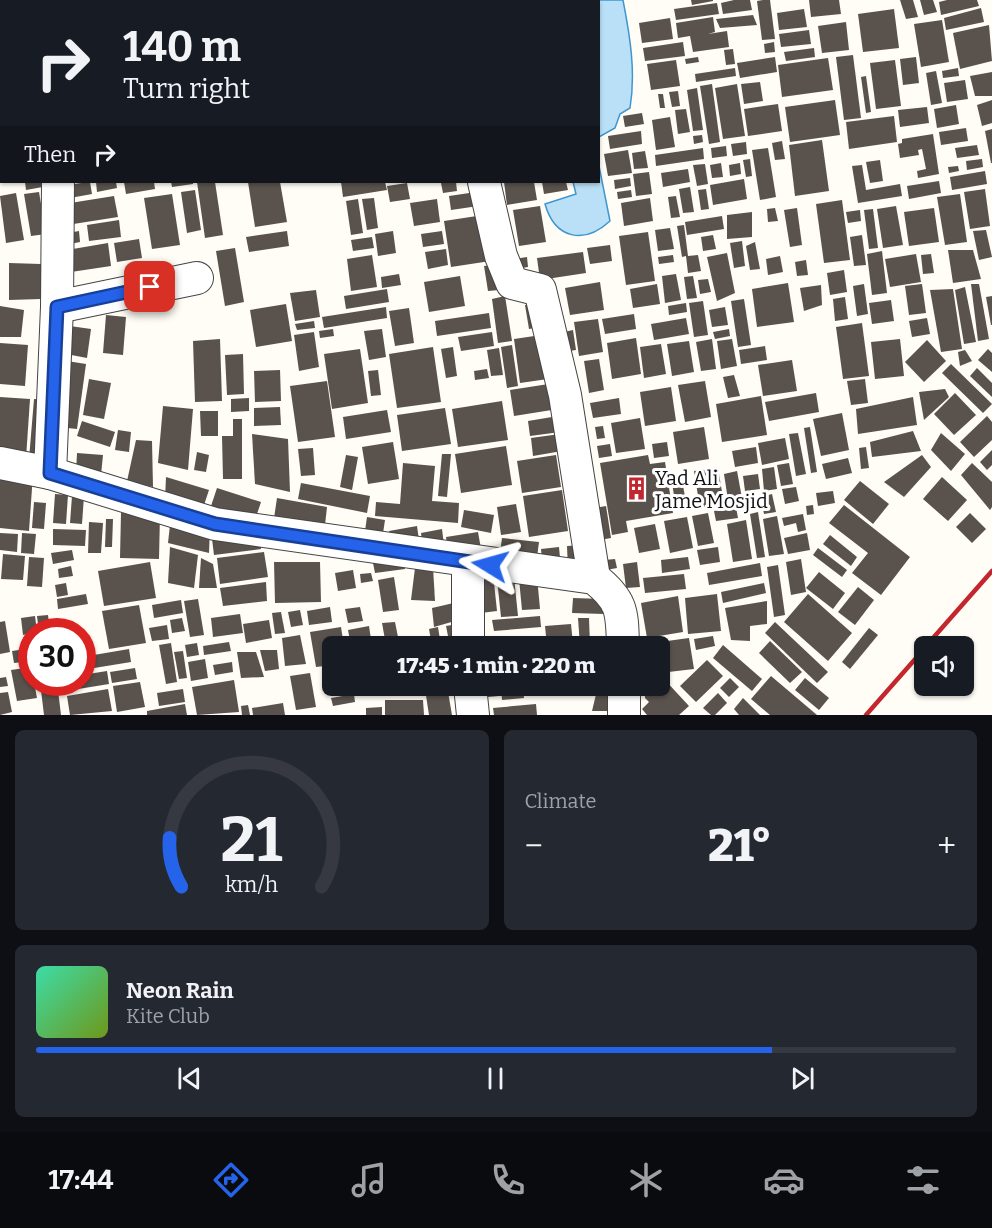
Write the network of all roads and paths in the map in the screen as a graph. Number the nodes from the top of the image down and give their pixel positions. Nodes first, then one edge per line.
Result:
1 (58, 183) edge
2 (484, 183) edge
3 (197, 278) dead end
4 (57, 307) junction
5 (0, 463) edge
6 (50, 473) junction
7 (468, 562) junction
8 (594, 578) junction
9 (468, 636) edge
10 (623, 636) edge
11 (471, 696) edge
12 (624, 696) edge
13 (473, 715) edge
14 (624, 715) edge

1 - 4 street
2 - 8 street
3 - 4 street
4 - 6 street
5 - 6 street
6 - 7 street
7 - 8 street
7 - 9 street
8 - 10 street
11 - 13 street
12 - 14 street

